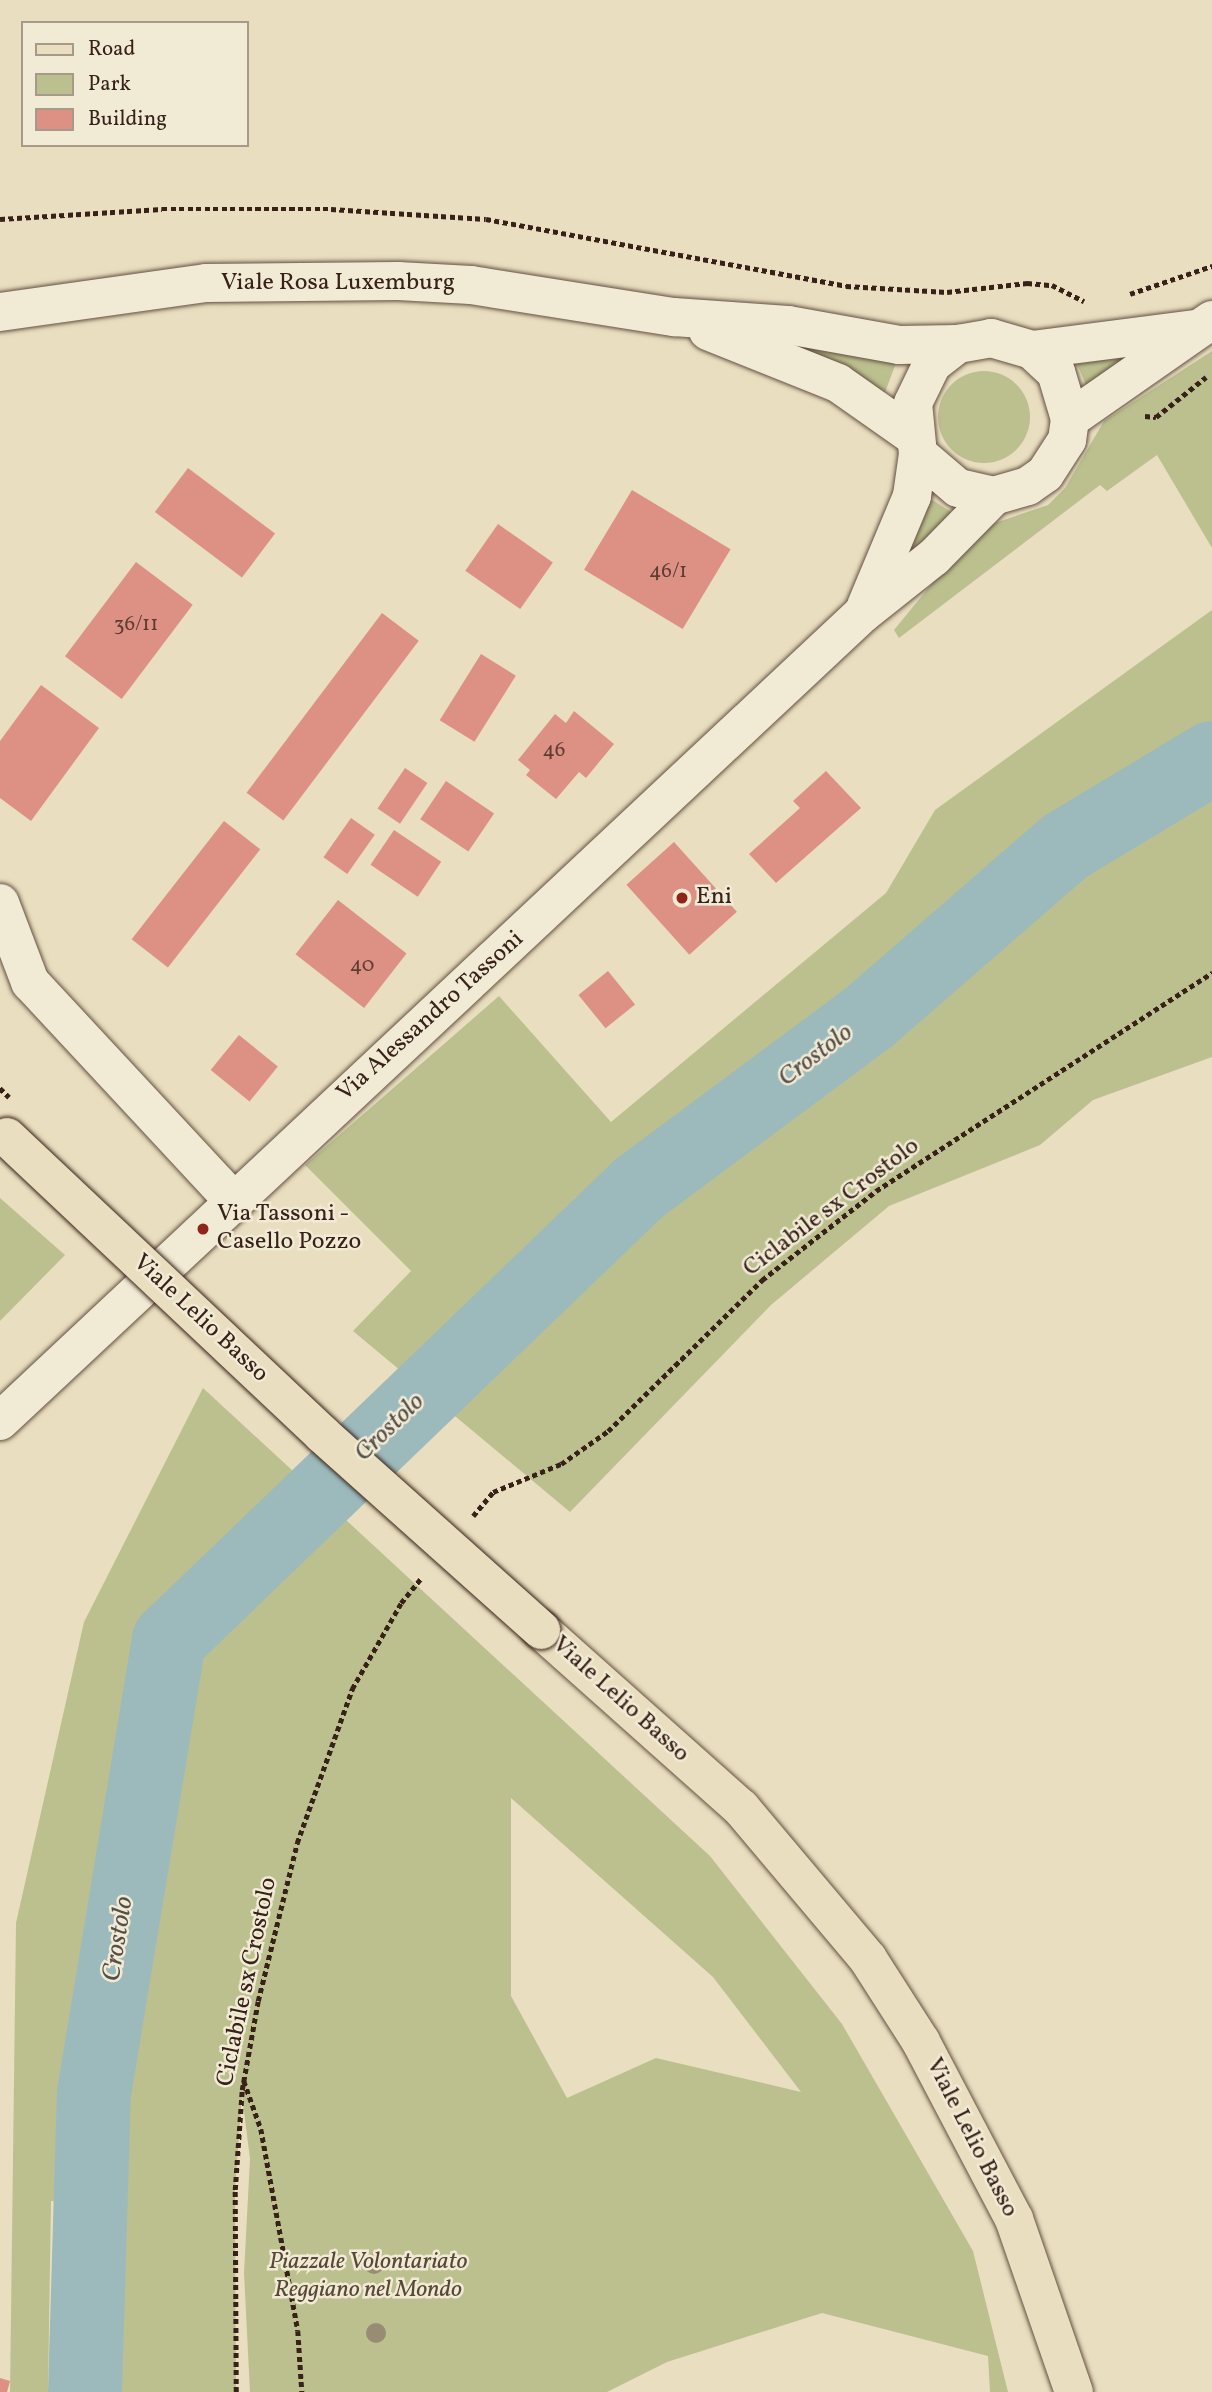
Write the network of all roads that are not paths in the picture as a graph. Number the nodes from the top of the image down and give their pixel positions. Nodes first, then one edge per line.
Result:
1 (1, 312) edge
2 (674, 317) junction
3 (1204, 324) edge
4 (958, 344) junction
5 (1032, 350) junction
6 (1070, 419) junction
7 (915, 444) junction
8 (994, 496) junction
9 (862, 614) junction
10 (0, 903) edge
11 (3, 1134) edge
12 (232, 1199) junction
13 (0, 1420) edge
14 (1074, 2392) edge

1 - 2 street, Viale Rosa Luxemburg
2 - 4 street, Viale Rosa Luxemburg
2 - 7 street, Viale Rosa Luxemburg
3 - 5 street, Via Alessandro Tassoni
3 - 6 street, Via Alessandro Tassoni
4 - 5 street, Via Alessandro Tassoni
4 - 7 street, Via Alessandro Tassoni
5 - 6 street, Via Alessandro Tassoni
6 - 8 street, Via Alessandro Tassoni
7 - 8 street, Via Alessandro Tassoni
7 - 9 street, Via Alessandro Tassoni
8 - 9 street, Via Alessandro Tassoni
9 - 12 street, Via Alessandro Tassoni
10 - 12 street
11 - 14 main road, Viale Lelio Basso, bridge
12 - 13 street, Via Alessandro Tassoni

